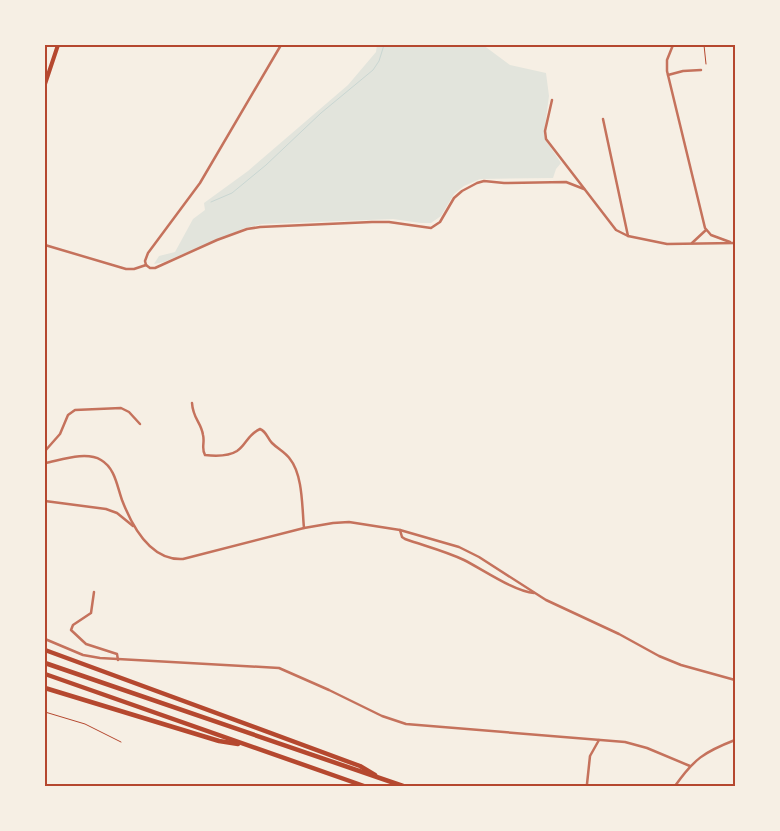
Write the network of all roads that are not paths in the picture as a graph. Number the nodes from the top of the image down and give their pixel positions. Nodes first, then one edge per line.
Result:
1 (58, 45) edge
2 (281, 45) edge
3 (672, 45) edge
4 (702, 70) dead end
5 (668, 75) junction
6 (45, 84) edge
7 (552, 100) dead end
8 (604, 119) dead end
9 (584, 189) junction
10 (706, 230) junction
11 (628, 236) junction
12 (733, 243) edge
13 (691, 244) junction
14 (45, 245) edge
15 (146, 265) junction
16 (192, 403) dead end
17 (140, 424) dead end
18 (45, 451) edge
19 (45, 463) edge
20 (45, 501) edge
21 (134, 527) junction
22 (304, 528) junction
23 (400, 530) junction
24 (94, 592) dead end
25 (535, 593) junction
26 (45, 639) edge
27 (45, 650) edge
28 (118, 660) junction
29 (45, 663) edge
30 (45, 674) edge
31 (735, 680) edge
32 (45, 688) edge
33 (598, 740) junction
34 (735, 740) edge
35 (247, 745) junction
36 (690, 766) junction
37 (378, 778) junction
38 (587, 784) dead end
39 (364, 786) edge
40 (403, 786) edge
41 (675, 786) edge

1 - 6 highway
2 - 15 street
3 - 5 street
4 - 5 street
5 - 10 street
7 - 9 street
8 - 11 street
9 - 11 street
9 - 15 street
10 - 12 street
10 - 13 street
11 - 13 street
12 - 13 street
14 - 15 street
16 - 22 street
17 - 18 street
19 - 21 street
20 - 21 street
21 - 22 street
22 - 23 street
23 - 25 street
23 - 25 street
24 - 28 street
25 - 31 street
26 - 28 street
27 - 37 highway
28 - 33 street
29 - 37 highway
30 - 35 highway
32 - 35 highway
33 - 36 street
33 - 38 street
34 - 36 street
35 - 39 highway
36 - 41 street
37 - 40 highway

